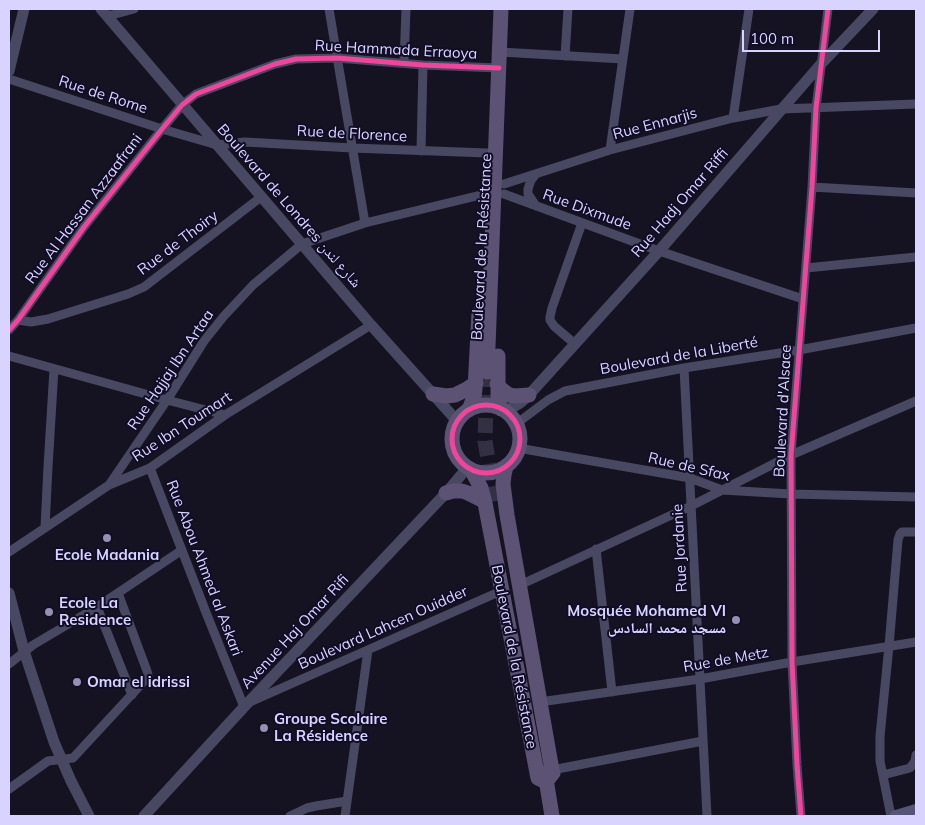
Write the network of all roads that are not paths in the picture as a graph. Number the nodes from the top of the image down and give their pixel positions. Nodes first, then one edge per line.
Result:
1 (24, 9) edge
2 (134, 9) edge
3 (329, 9) edge
4 (406, 9) edge
5 (502, 9) edge
6 (568, 9) edge
7 (630, 9) edge
8 (749, 9) edge
9 (828, 9) edge
10 (873, 9) edge
11 (104, 13) edge
12 (500, 52) junction
13 (564, 56) junction
14 (337, 58) junction
15 (623, 59) junction
16 (404, 63) junction
17 (821, 64) junction
18 (422, 65) junction
19 (499, 68) junction
20 (9, 71) edge
21 (9, 79) edge
22 (498, 86) junction
23 (916, 104) edge
24 (182, 105) junction
25 (816, 108) junction
26 (782, 109) junction
27 (733, 118) junction
28 (162, 129) junction
29 (217, 145) junction
30 (352, 148) junction
31 (610, 150) junction
32 (421, 151) junction
33 (487, 153) junction
34 (536, 174) junction
35 (812, 187) junction
36 (504, 189) junction
37 (916, 193) edge
38 (485, 194) junction
39 (262, 197) junction
40 (536, 206) junction
41 (365, 223) junction
42 (582, 223) junction
43 (302, 244) junction
44 (658, 251) junction
45 (916, 257) edge
46 (806, 268) junction
47 (803, 299) junction
48 (18, 320) junction
49 (371, 325) junction
50 (916, 328) edge
51 (9, 330) edge
52 (575, 344) junction
53 (799, 350) junction
54 (9, 356) edge
55 (684, 368) junction
56 (54, 370) junction
57 (487, 380) junction
58 (433, 394) junction
59 (529, 395) junction
60 (167, 400) junction
61 (916, 401) edge
62 (469, 410) junction
63 (503, 410) junction
64 (224, 415) junction
65 (457, 421) junction
66 (516, 424) junction
67 (518, 448) junction
68 (791, 455) junction
69 (506, 466) junction
70 (150, 468) junction
71 (470, 469) junction
72 (690, 478) junction
73 (109, 485) junction
74 (722, 490) junction
75 (446, 493) junction
76 (791, 494) junction
77 (916, 497) edge
78 (490, 502) junction
79 (691, 506) junction
80 (45, 527) junction
81 (916, 532) edge
82 (596, 549) junction
83 (182, 550) junction
84 (9, 552) edge
85 (520, 585) junction
86 (502, 591) junction
87 (9, 593) edge
88 (118, 593) junction
89 (97, 607) junction
90 (916, 642) edge
91 (890, 646) junction
92 (368, 650) junction
93 (24, 651) junction
94 (792, 662) junction
95 (9, 664) edge
96 (700, 679) junction
97 (612, 692) junction
98 (132, 695) junction
99 (540, 702) junction
100 (246, 705) junction
101 (703, 741) junction
102 (916, 755) edge
103 (61, 760) junction
104 (883, 775) junction
105 (549, 776) junction
106 (9, 789) edge
107 (347, 801) junction
108 (916, 810) edge
109 (89, 816) edge
110 (144, 816) edge
111 (290, 816) edge
112 (345, 816) edge
113 (552, 816) edge
114 (707, 816) edge
115 (801, 816) edge
116 (891, 816) edge
117 (896, 816) edge

1 - 20 street
2 - 11 street
3 - 14 street
4 - 16 street
5 - 12 main road, Boulevard de la Résistance
6 - 13 street
7 - 15 street
8 - 27 street
9 - 17 street, Boulevard d'Alsace
10 - 17 street, Rue Hadj Omar Riffi
11 - 24 street, Boulevard de Londres شارع لندن
12 - 13 street
12 - 19 main road, Boulevard de la Résistance
13 - 15 street
14 - 16 street, Rue Hammada Erraoya
14 - 24 street, Rue Hammada Erraoya
14 - 30 street
15 - 31 street
16 - 18 street, Rue Hammada Erraoya
17 - 25 street, Boulevard d'Alsace
17 - 26 street, Rue Hadj Omar Riffi
18 - 19 street, Rue Hammada Erraoya
18 - 32 street
19 - 22 main road, Boulevard de la Résistance
21 - 28 street, Rue de Rome
22 - 33 main road, Boulevard de la Résistance
22 - 36 main road, Boulevard de la Résistance
22 - 57 main road
23 - 25 street, Rue Ennarjis
24 - 28 street, Rue Al Hassan Azzaafrani
24 - 29 street, Boulevard de Londres شارع لندن
25 - 26 street, Rue Ennarjis
25 - 35 street, Boulevard d'Alsace
26 - 27 street, Rue Ennarjis
26 - 44 street, Rue Hadj Omar Riffi
27 - 31 street, Rue Ennarjis
28 - 29 street, Rue de Rome
28 - 48 street, Rue Al Hassan Azzaafrani
29 - 30 street, Rue de Florence
29 - 39 street, Boulevard de Londres شارع لندن
30 - 32 street, Rue de Florence
30 - 41 street
31 - 34 street, Rue Ennarjis
32 - 33 street, Rue de Florence
33 - 38 main road, Boulevard de la Résistance
34 - 36 street, Rue Ennarjis
34 - 40 street
35 - 37 street
35 - 46 street, Boulevard d'Alsace
36 - 40 street, Rue Dixmude
36 - 57 main road, Boulevard de la Résistance
38 - 41 street, Rue Hajjaj Ibn Artaa
38 - 57 main road, Boulevard de la Résistance
39 - 43 street, Boulevard de Londres شارع لندن
39 - 48 street, Rue de Thoiry
40 - 42 street, Rue Dixmude
41 - 43 street, Rue Hajjaj Ibn Artaa
42 - 44 street, Rue Dixmude
42 - 52 street
43 - 49 street, Boulevard de Londres شارع لندن
43 - 60 street, Rue Hajjaj Ibn Artaa
44 - 47 street, Rue Dixmude
44 - 52 street, Rue Hadj Omar Riffi
45 - 46 street
46 - 47 street, Boulevard d'Alsace
47 - 53 street, Boulevard d'Alsace
48 - 51 street, Rue Al Hassan Azzaafrani
49 - 58 street, Boulevard de Londres شارع لندن
49 - 64 street, Rue Ibn Toumart
50 - 53 street, Boulevard de la Liberté
52 - 59 street, Rue Hadj Omar Riffi
53 - 55 street, Boulevard de la Liberté
53 - 68 street, Boulevard d'Alsace
54 - 56 street
55 - 66 street, Boulevard de la Liberté
55 - 72 street, Rue Jordanie
56 - 60 street
56 - 80 street
57 - 58 main road
57 - 59 main road
57 - 62 main road, Boulevard de la Résistance
57 - 63 main road, Boulevard de la Résistance
58 - 65 street, Boulevard de Londres شارع لندن
59 - 63 street, Rue Hadj Omar Riffi
60 - 64 street
60 - 73 street, Rue Hajjaj Ibn Artaa
61 - 68 street
62 - 63 main road
62 - 65 main road
63 - 66 main road
64 - 70 street, Rue Ibn Toumart
65 - 71 main road
66 - 67 main road
67 - 69 main road
67 - 72 street, Rue de Sfax
68 - 74 street
68 - 76 street, Boulevard d'Alsace
69 - 71 main road
69 - 85 main road, Boulevard de la Résistance
70 - 73 street, Rue Ibn Toumart
70 - 83 street, Rue Abou Ahmed al Askari
71 - 75 street, Avenue Haj Omar Rifi
71 - 78 main road, Boulevard de la Résistance
72 - 74 street, Rue de Sfax
72 - 79 street, Rue Jordanie
73 - 80 street, Rue Ibn Toumart
74 - 76 street, Rue de Sfax
74 - 79 street
75 - 78 main road
75 - 100 street, Avenue Haj Omar Rifi
76 - 77 street, Rue de Sfax
76 - 94 street, Boulevard d'Alsace
78 - 86 main road, Boulevard de la Résistance
78 - 105 main road
79 - 82 street
79 - 96 street, Rue Jordanie
80 - 84 street, Rue Ibn Toumart
81 - 91 street
82 - 85 street
82 - 97 street
83 - 88 street
83 - 100 street, Rue Abou Ahmed al Askari
85 - 99 main road, Boulevard de la Résistance
86 - 92 street, Boulevard Lahcen Ouidder
86 - 105 main road, Boulevard de la Résistance
87 - 93 street
88 - 89 street
88 - 98 street
89 - 93 street
89 - 98 street
90 - 91 street, Rue de Metz
91 - 94 street, Rue de Metz
91 - 104 street
92 - 100 street, Boulevard Lahcen Ouidder
92 - 107 street
93 - 95 street
93 - 103 street
94 - 96 street, Rue de Metz
94 - 115 street, Boulevard d'Alsace
96 - 97 street, Rue de Metz
96 - 101 street, Rue Jordanie
97 - 99 street, Rue de Metz
98 - 103 street
99 - 105 main road, Boulevard de la Résistance
100 - 110 street, Avenue Haj Omar Rifi
101 - 105 street
101 - 114 street, Rue Jordanie
102 - 104 street
103 - 106 street
103 - 109 street
104 - 116 street
105 - 113 main road, Boulevard de la Résistance
107 - 111 street
107 - 112 street
108 - 117 main road

